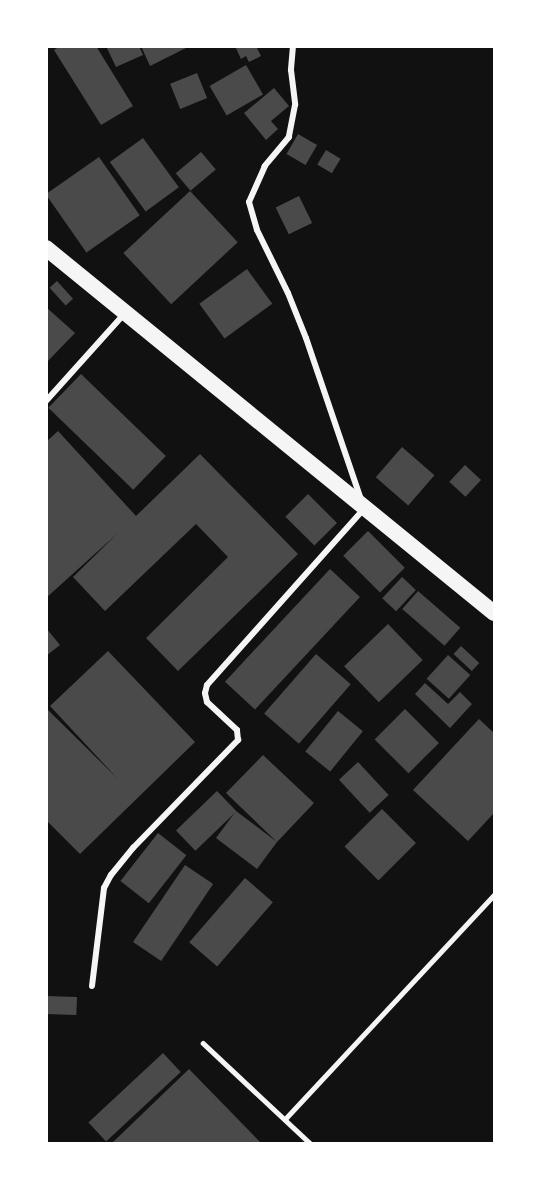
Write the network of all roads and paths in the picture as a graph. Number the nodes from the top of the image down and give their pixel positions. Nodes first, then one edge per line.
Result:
1 (293, 46) edge
2 (46, 248) edge
3 (126, 311) junction
4 (46, 401) edge
5 (365, 508) junction
6 (495, 613) edge
7 (495, 895) edge
8 (92, 986) dead end
9 (203, 1043) dead end
10 (285, 1119) junction
11 (311, 1143) edge

1 - 5 street
2 - 3 highway
3 - 4 street
3 - 5 highway
5 - 6 highway
5 - 8 street
7 - 10 lane
9 - 10 lane
10 - 11 lane

